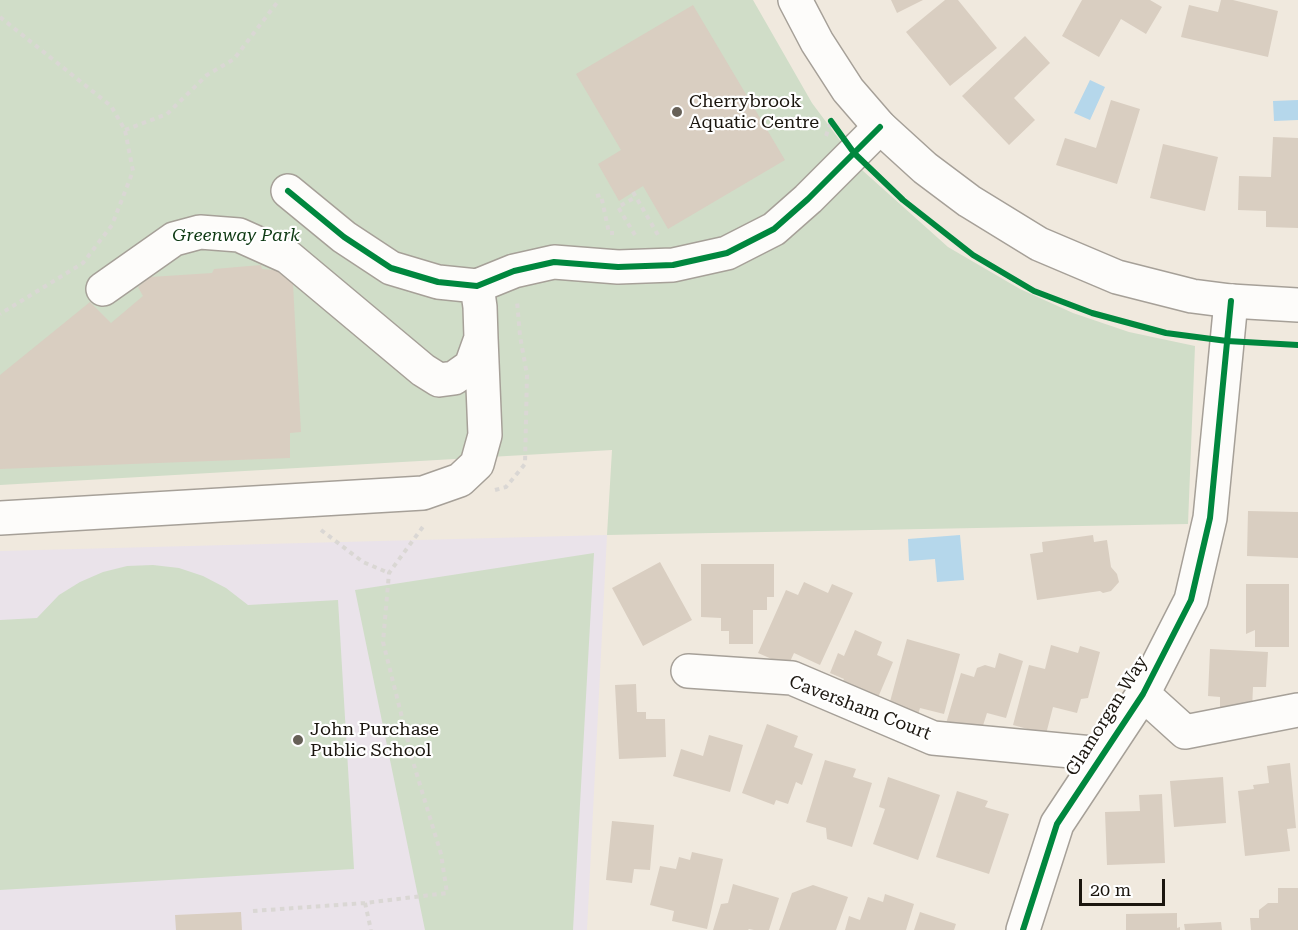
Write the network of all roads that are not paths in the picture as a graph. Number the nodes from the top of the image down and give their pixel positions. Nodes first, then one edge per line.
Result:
1 (795, 0) edge
2 (880, 127) junction
3 (288, 191) dead end
4 (477, 285) junction
5 (103, 289) dead end
6 (1231, 301) junction
7 (1298, 305) edge
8 (481, 338) junction
9 (0, 518) edge
10 (688, 671) dead end
11 (1143, 694) junction
12 (1298, 710) edge
13 (1103, 754) junction
14 (1023, 930) edge

1 - 2 street
2 - 4 street
2 - 6 street
3 - 4 street
4 - 8 street
5 - 8 street
6 - 7 street
6 - 11 street, Glamorgan Way
8 - 9 street
10 - 13 street, Caversham Court
11 - 12 street
11 - 13 street, Glamorgan Way
13 - 14 street, Glamorgan Way

